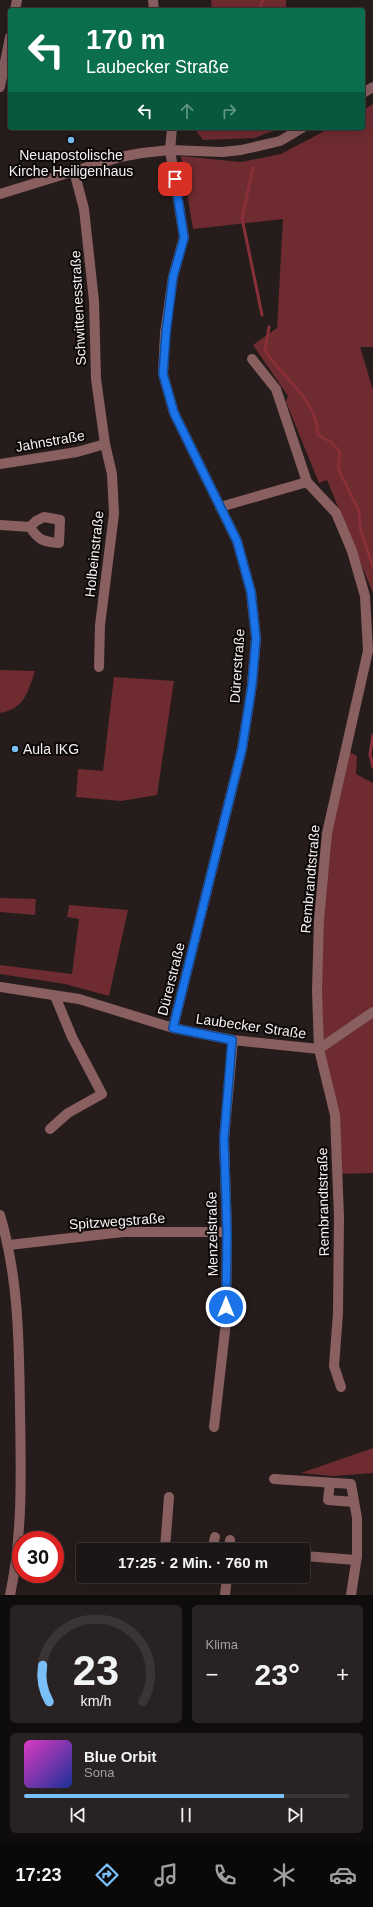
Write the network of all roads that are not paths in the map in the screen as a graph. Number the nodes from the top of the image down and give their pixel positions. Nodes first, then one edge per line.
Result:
1 (8, 47) edge
2 (0, 87) edge
3 (172, 130) edge
4 (299, 130) edge
5 (170, 150) junction
6 (74, 171) junction
7 (0, 194) edge
8 (252, 359) dead end
9 (105, 444) junction
10 (0, 464) edge
11 (308, 482) junction
12 (220, 507) junction
13 (0, 526) edge
14 (30, 527) dead end
15 (99, 667) dead end
16 (0, 986) edge
17 (55, 996) junction
18 (373, 1012) edge
19 (173, 1028) junction
20 (232, 1040) junction
21 (319, 1049) junction
22 (50, 1129) dead end
23 (0, 1215) edge
24 (227, 1232) junction
25 (9, 1245) junction
26 (341, 1387) dead end
27 (214, 1427) dead end
28 (274, 1479) dead end
29 (330, 1483) junction
30 (169, 1497) dead end
31 (354, 1502) junction
32 (215, 1537) dead end
33 (165, 1543) edge
34 (214, 1543) edge
35 (310, 1556) edge
36 (356, 1560) junction
37 (226, 1583) edge
38 (10, 1595) edge
39 (225, 1595) edge
40 (351, 1595) edge

1 - 2 street
3 - 5 street, Dürerstraße
4 - 5 street
5 - 6 street
5 - 12 street, Dürerstraße
6 - 7 street
6 - 9 street, Schwittenesstraße
8 - 11 street
9 - 10 street, Jahnstraße
9 - 15 street, Holbeinstraße
11 - 12 street
11 - 21 street, Rembrandtstraße
12 - 19 street, Dürerstraße
13 - 14 street
16 - 17 street, Laubecker Straße
17 - 19 street, Laubecker Straße
17 - 22 street
18 - 21 street, Laubecker Straße
19 - 20 street, Laubecker Straße
20 - 21 street, Laubecker Straße
20 - 24 street, Menzelstraße
21 - 26 street, Rembrandtstraße
23 - 25 street
24 - 25 street, Spitzwegstraße
24 - 27 street, Menzelstraße
25 - 38 street
28 - 29 street
29 - 31 street
29 - 31 street
30 - 33 street
31 - 36 street
32 - 34 street
35 - 36 street
36 - 40 street
37 - 39 street

